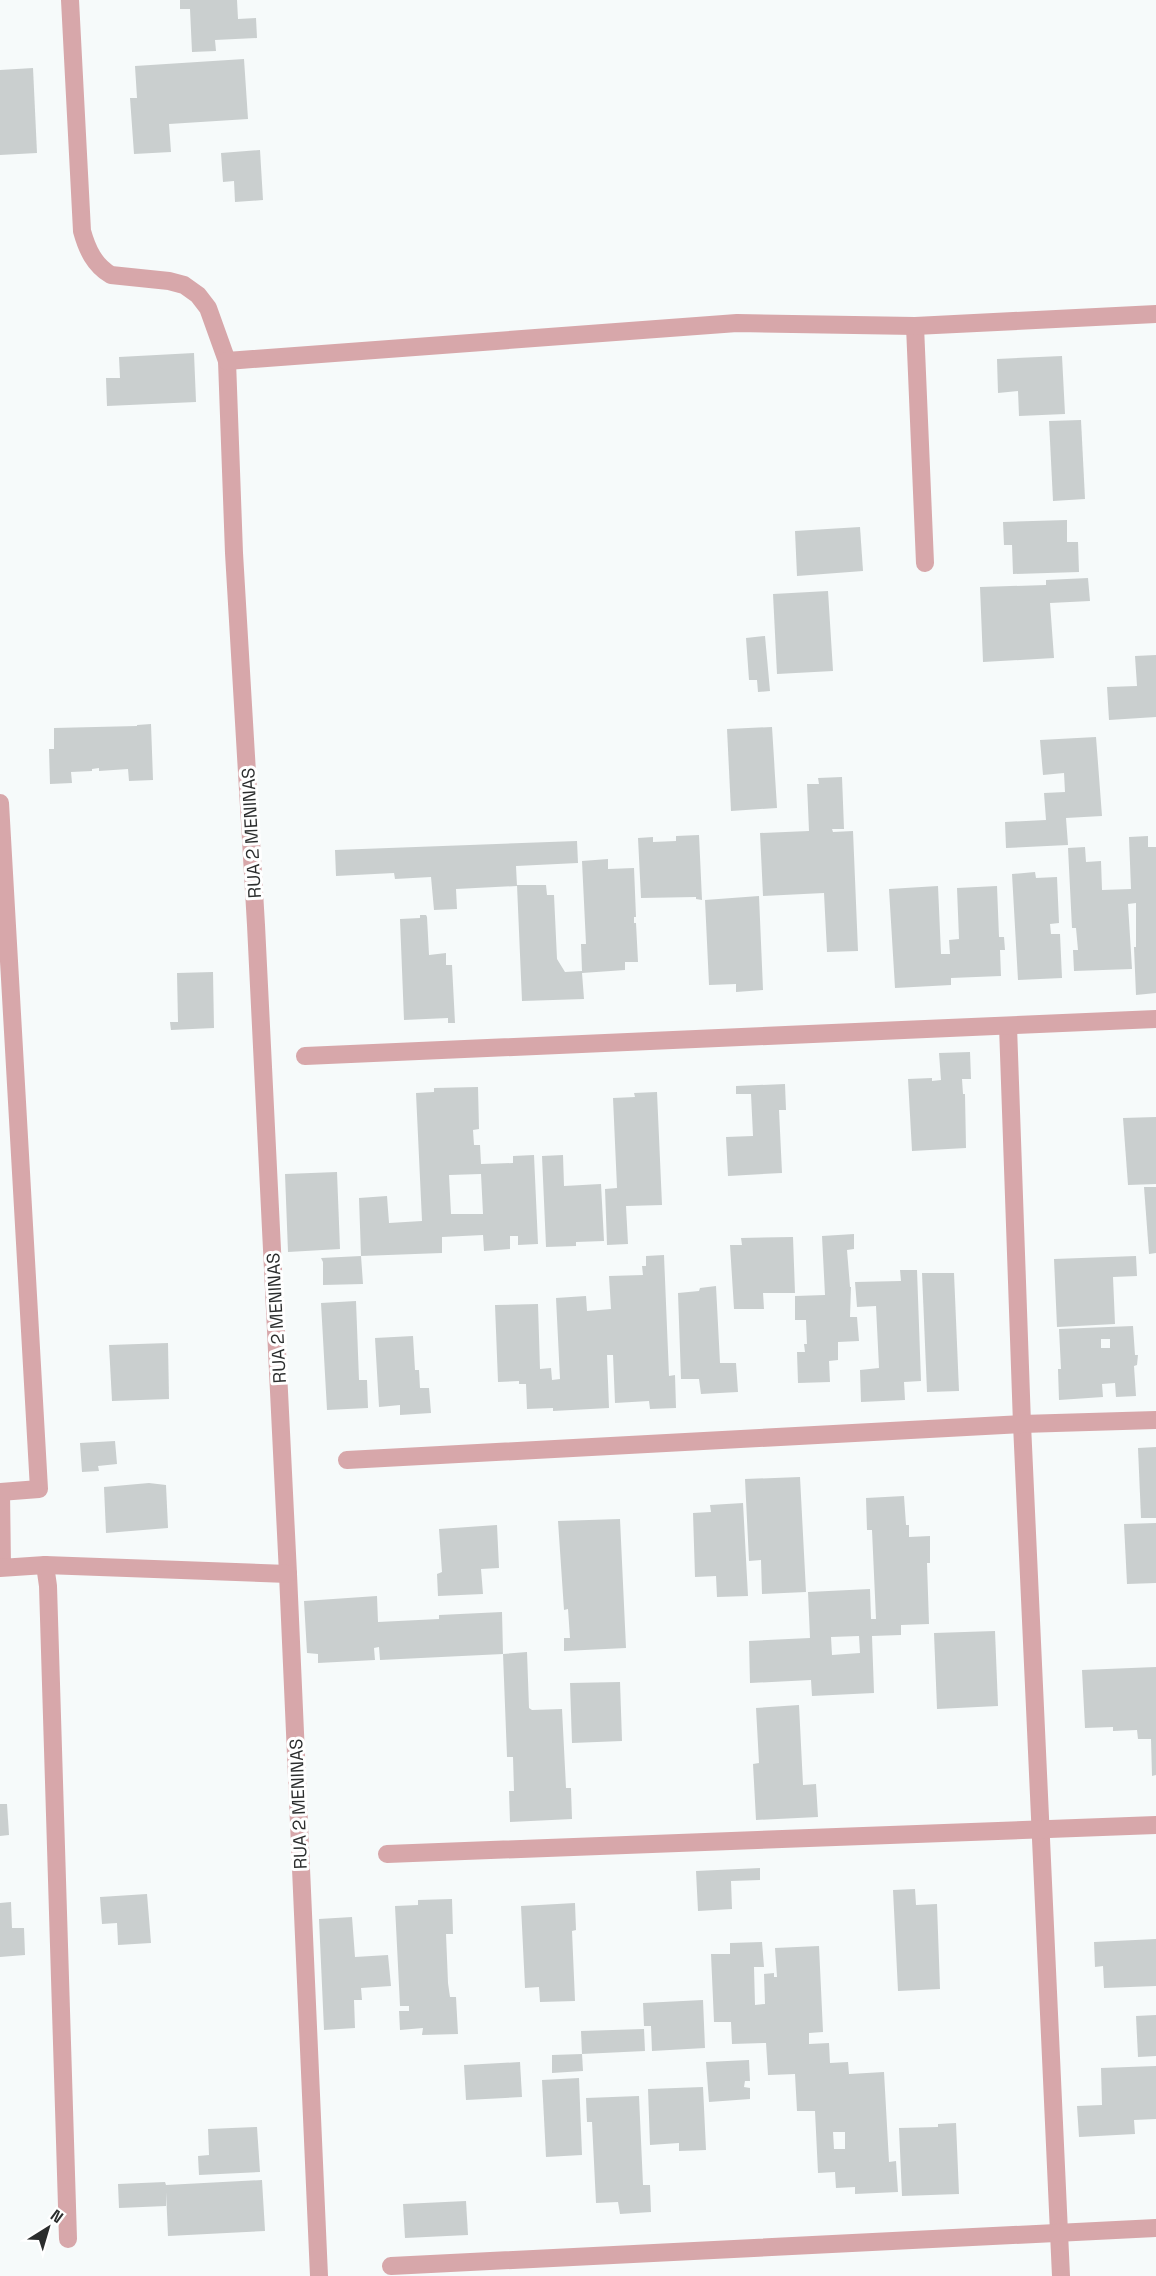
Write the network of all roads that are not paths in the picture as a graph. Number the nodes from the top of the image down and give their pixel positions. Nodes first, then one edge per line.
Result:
1 (70, 0) edge
2 (1156, 314) edge
3 (915, 326) junction
4 (227, 361) junction
5 (926, 563) dead end
6 (0, 803) edge
7 (1156, 1019) edge
8 (1008, 1026) junction
9 (305, 1056) dead end
10 (1156, 1420) edge
11 (1022, 1424) junction
12 (347, 1460) dead end
13 (0, 1492) edge
14 (45, 1565) junction
15 (1, 1567) edge
16 (288, 1574) junction
17 (1156, 1825) edge
18 (1040, 1831) junction
19 (387, 1854) dead end
20 (1156, 2228) edge
21 (1059, 2233) junction
22 (68, 2239) dead end
23 (391, 2266) dead end
24 (319, 2276) edge
25 (1060, 2276) edge

1 - 4 street, RUA 2 MENINAS
2 - 3 street
3 - 4 street
3 - 5 street
4 - 16 street, RUA 2 MENINAS
6 - 13 street
7 - 8 street
8 - 9 street
8 - 11 street
10 - 11 street
11 - 12 street
11 - 18 street
13 - 15 street
14 - 15 street
14 - 16 street
14 - 22 street
16 - 24 street, RUA 2 MENINAS
17 - 18 street
18 - 19 street
18 - 21 street
20 - 21 street
21 - 23 street
21 - 25 street

